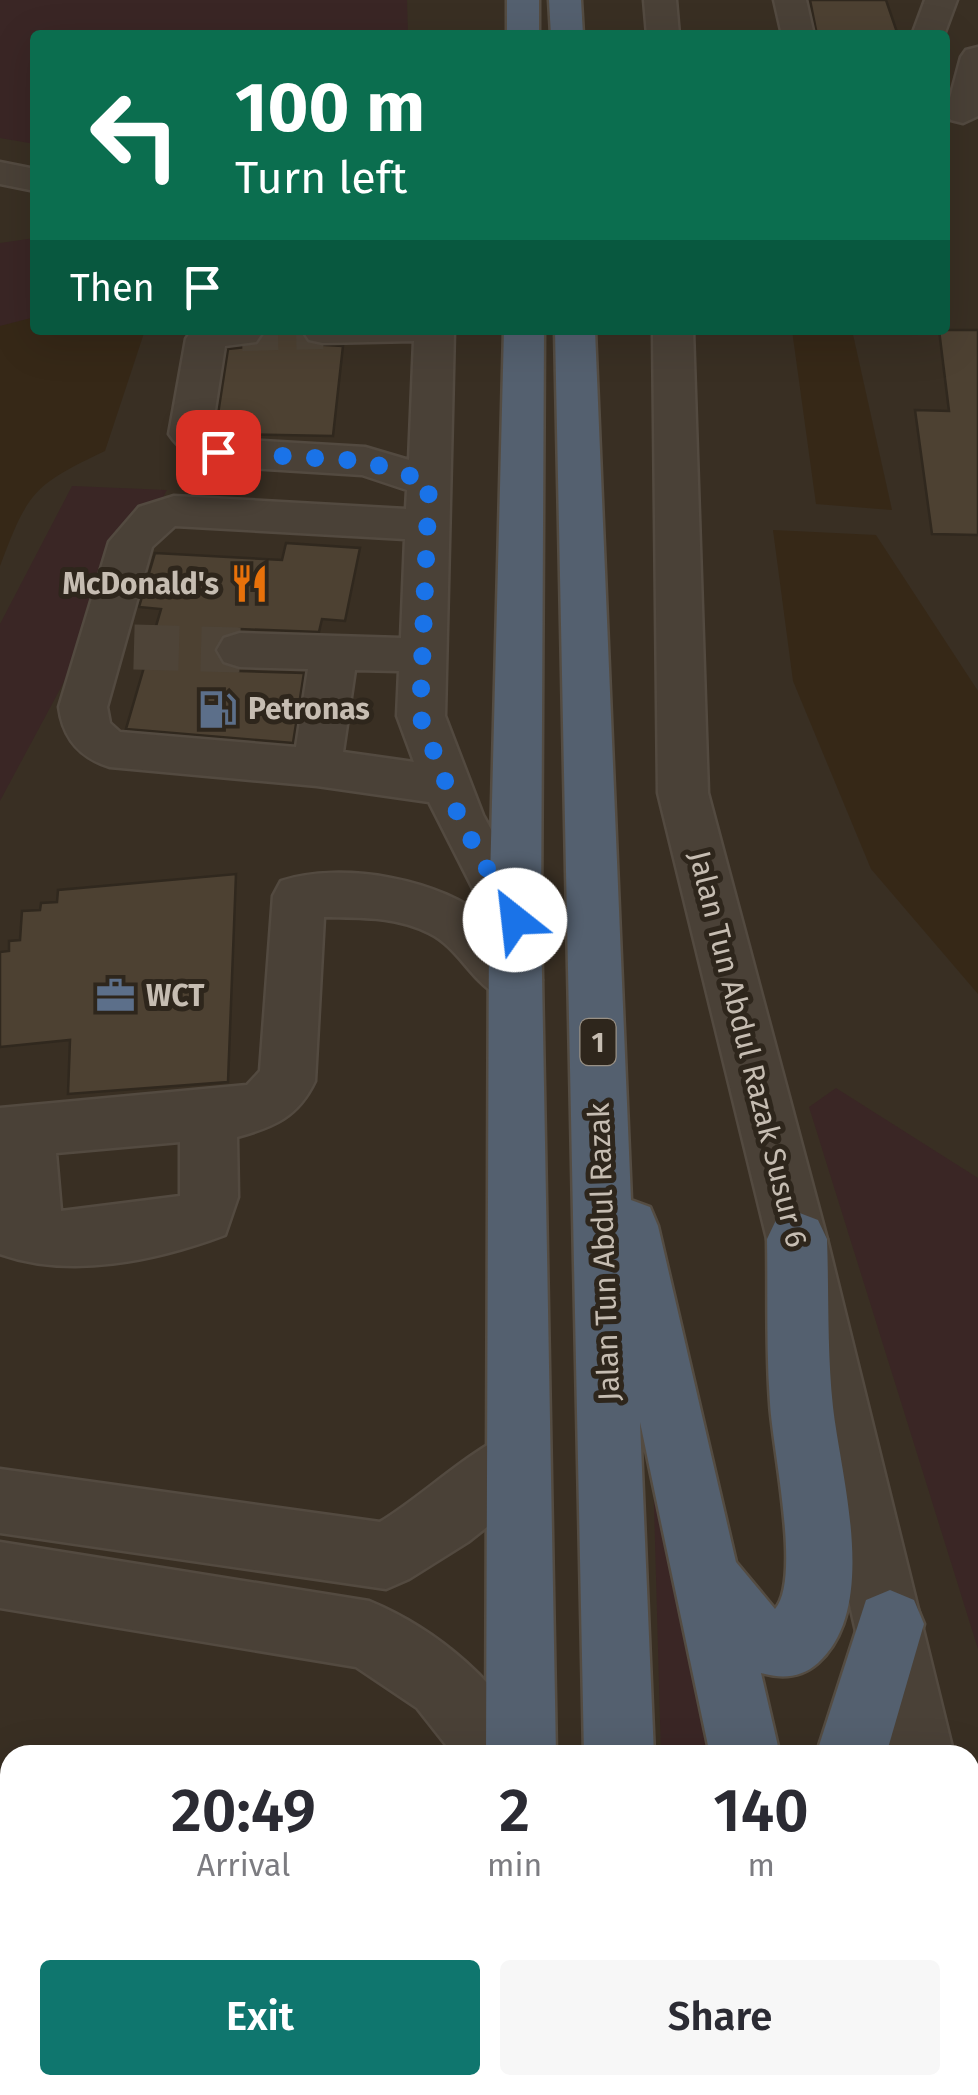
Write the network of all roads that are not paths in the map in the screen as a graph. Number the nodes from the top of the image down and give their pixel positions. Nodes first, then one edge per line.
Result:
1 (522, 0) edge
2 (565, 0) edge
3 (660, 0) edge
4 (790, 0) edge
5 (941, 0) edge
6 (524, 30) edge
7 (567, 30) edge
8 (663, 30) edge
9 (797, 30) edge
10 (930, 30) edge
11 (0, 172) edge
12 (30, 179) edge
13 (216, 335) edge
14 (434, 335) edge
15 (524, 335) edge
16 (574, 335) edge
17 (672, 335) edge
18 (428, 503) junction
19 (240, 650) tunnel mouth
20 (334, 652) junction
21 (423, 655) junction
22 (317, 767) junction
23 (446, 786) junction
24 (515, 920) junction
25 (515, 980) junction
26 (600, 1092) junction
27 (210, 1115) junction
28 (13, 1132) edge
29 (17, 1233) edge
30 (797, 1239) junction
31 (517, 1462) junction
32 (0, 1501) edge
33 (704, 1574) junction
34 (0, 1576) edge
35 (890, 1624) junction
36 (491, 1745) edge
37 (521, 1745) edge
38 (619, 1745) edge
39 (743, 1745) edge
40 (854, 1745) edge
41 (917, 1745) edge

1 - 6 highway
2 - 7 highway
3 - 8 street
4 - 9 street
5 - 10 street
11 - 12 street
13 - 18 street
14 - 18 street
15 - 24 highway
16 - 26 highway, Jalan Tun Abdul Razak / 1
17 - 30 street, Jalan Tun Abdul Razak Susur 6
18 - 21 street
18 - 22 street
19 - 20 street
20 - 21 street
20 - 22 street
21 - 23 street
22 - 23 street
23 - 24 street
24 - 25 highway
25 - 27 street
25 - 31 highway
26 - 33 highway
26 - 38 highway, Jalan Tun Abdul Razak / 1
27 - 28 street
27 - 29 street
28 - 29 street
30 - 33 highway
30 - 35 street, Jalan Tun Abdul Razak Susur 6
31 - 32 street
31 - 37 highway
33 - 39 highway
34 - 36 street
35 - 40 highway
35 - 41 street, Jalan Tun Abdul Razak Susur 6

